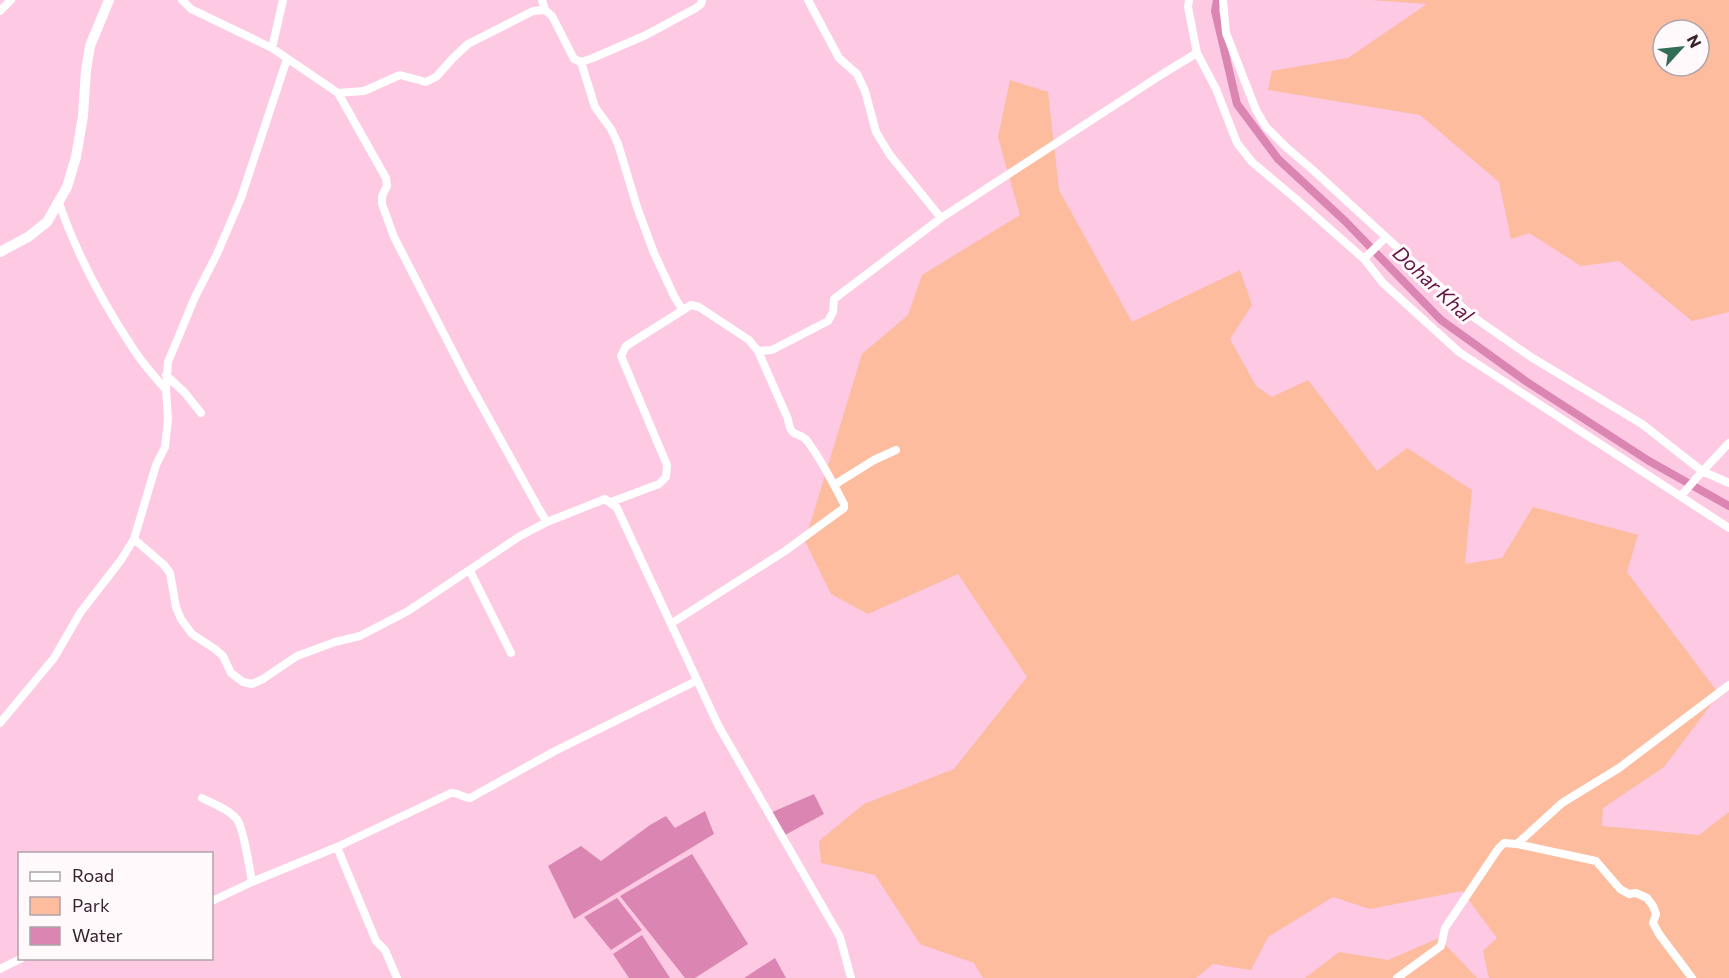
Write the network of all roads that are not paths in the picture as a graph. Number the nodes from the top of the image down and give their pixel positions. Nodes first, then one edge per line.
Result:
1 (11, 0) edge
2 (109, 0) edge
3 (182, 0) edge
4 (283, 0) edge
5 (542, 0) edge
6 (702, 0) edge
7 (808, 0) edge
8 (1189, 0) edge
9 (1223, 0) edge
10 (545, 10) junction
11 (0, 11) edge
12 (272, 48) junction
13 (1197, 53) junction
14 (286, 59) junction
15 (581, 62) junction
16 (338, 93) junction
17 (59, 203) junction
18 (941, 218) junction
19 (1383, 240) junction
20 (0, 252) edge
21 (1365, 258) junction
22 (682, 309) junction
23 (758, 351) junction
24 (166, 375) junction
25 (166, 390) junction
26 (201, 413) dead end
27 (1729, 444) edge
28 (896, 450) dead end
29 (1701, 473) junction
30 (1729, 483) edge
31 (834, 485) junction
32 (1682, 495) junction
33 (611, 502) junction
34 (547, 522) junction
35 (1729, 528) edge
36 (134, 539) junction
37 (470, 571) junction
38 (672, 623) junction
39 (511, 653) dead end
40 (696, 681) junction
41 (1729, 685) edge
42 (0, 723) edge
43 (202, 798) dead end
44 (1517, 844) junction
45 (337, 847) junction
46 (252, 882) junction
47 (213, 901) edge
48 (18, 960) edge
49 (0, 969) edge
50 (397, 978) edge
51 (851, 978) edge
52 (1397, 978) edge
53 (1692, 978) edge

1 - 11 street
2 - 17 main road
3 - 12 street
4 - 12 street
5 - 10 street
6 - 15 street
7 - 18 street
8 - 13 street
9 - 19 street
10 - 15 street
10 - 16 street
12 - 14 street
13 - 18 street
13 - 21 street
14 - 16 street
14 - 24 street
15 - 22 street
16 - 34 street
17 - 20 main road
17 - 25 street
18 - 23 street
19 - 21 street
19 - 29 street
21 - 32 street
22 - 23 street
22 - 33 street
23 - 31 street
24 - 25 street
24 - 26 street
25 - 36 street
27 - 29 street
28 - 31 street
29 - 30 street
29 - 32 street
31 - 38 street
32 - 35 street
33 - 34 street
33 - 38 street
34 - 37 street
36 - 37 street
36 - 42 street
37 - 39 street
38 - 40 street
40 - 45 street
40 - 51 street
41 - 44 street
43 - 46 street
44 - 52 street
44 - 53 street
45 - 46 street
45 - 50 street
46 - 47 street
48 - 49 street

